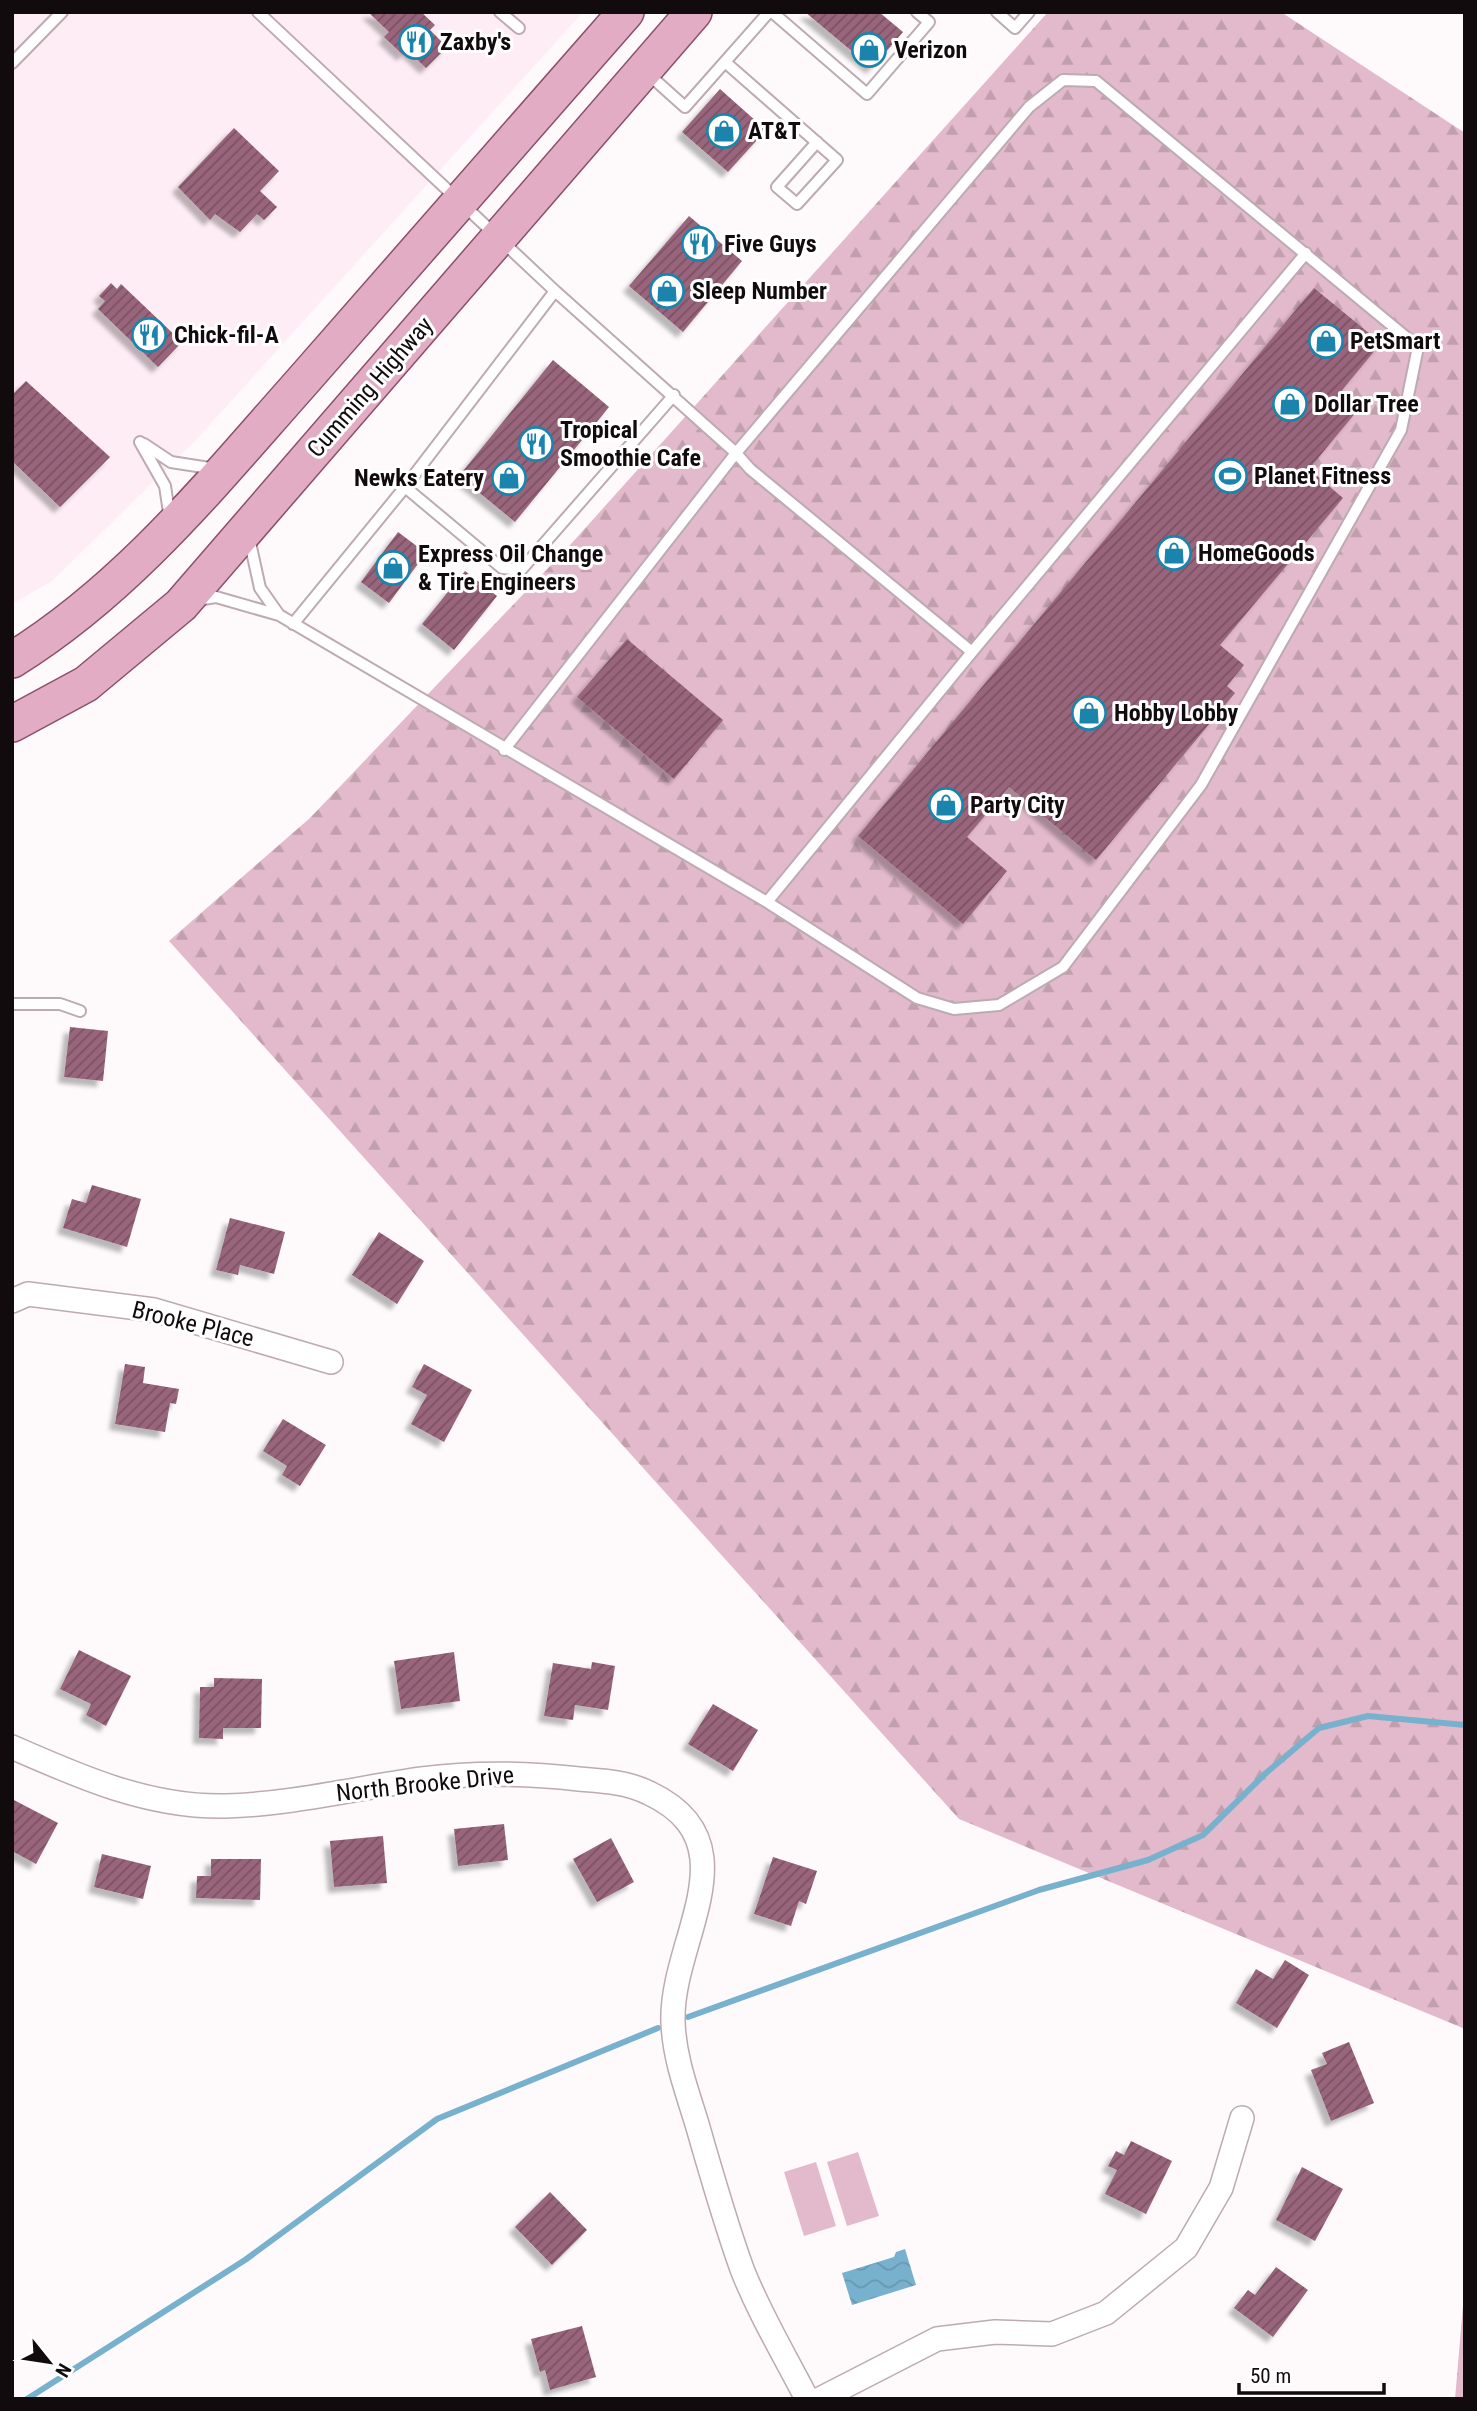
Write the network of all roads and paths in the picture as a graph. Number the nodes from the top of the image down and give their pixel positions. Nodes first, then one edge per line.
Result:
1 (62, 12) edge
2 (258, 12) edge
3 (500, 12) edge
4 (626, 12) edge
5 (694, 12) edge
6 (770, 12) edge
7 (918, 12) edge
8 (997, 12) edge
9 (1029, 12) edge
10 (519, 28) dead end
11 (725, 62) junction
12 (12, 63) edge
13 (644, 70) junction
14 (817, 142) junction
15 (462, 202) junction
16 (500, 237) junction
17 (1306, 253) junction
18 (555, 291) junction
19 (674, 396) junction
20 (736, 453) junction
21 (226, 470) junction
22 (405, 486) junction
23 (170, 529) junction
24 (248, 529) junction
25 (181, 606) junction
26 (279, 615) junction
27 (293, 624) junction
28 (972, 652) junction
29 (12, 660) edge
30 (12, 724) edge
31 (504, 750) junction
32 (767, 902) junction
33 (12, 1004) edge
34 (80, 1011) dead end
35 (12, 1301) edge
36 (331, 1362) dead end
37 (12, 1747) edge
38 (1242, 2118) dead end
39 (807, 2399) edge
40 (820, 2399) edge

1 - 12 lane
2 - 15 lane
3 - 10 lane
4 - 15 main road
5 - 13 main road, Cumming Highway
6 - 7 lane
6 - 11 lane
8 - 9 lane
11 - 13 lane
11 - 14 lane
13 - 16 main road, Cumming Highway
14 - 14 lane
15 - 16 lane
15 - 21 main road
16 - 18 lane
16 - 24 main road, Cumming Highway
17 - 20 lane
17 - 28 lane
17 - 32 lane
18 - 19 lane
18 - 22 lane
19 - 20 lane
19 - 22 lane
20 - 28 lane
20 - 31 lane
21 - 23 main road
21 - 23 lane
22 - 27 lane
23 - 29 main road
24 - 25 main road, Cumming Highway
24 - 26 lane
25 - 26 lane
25 - 30 main road, Cumming Highway
26 - 27 lane
27 - 31 lane
28 - 32 lane
31 - 32 lane
33 - 34 lane
35 - 36 street, Brooke Place
37 - 39 street, North Brooke Drive
38 - 40 street

